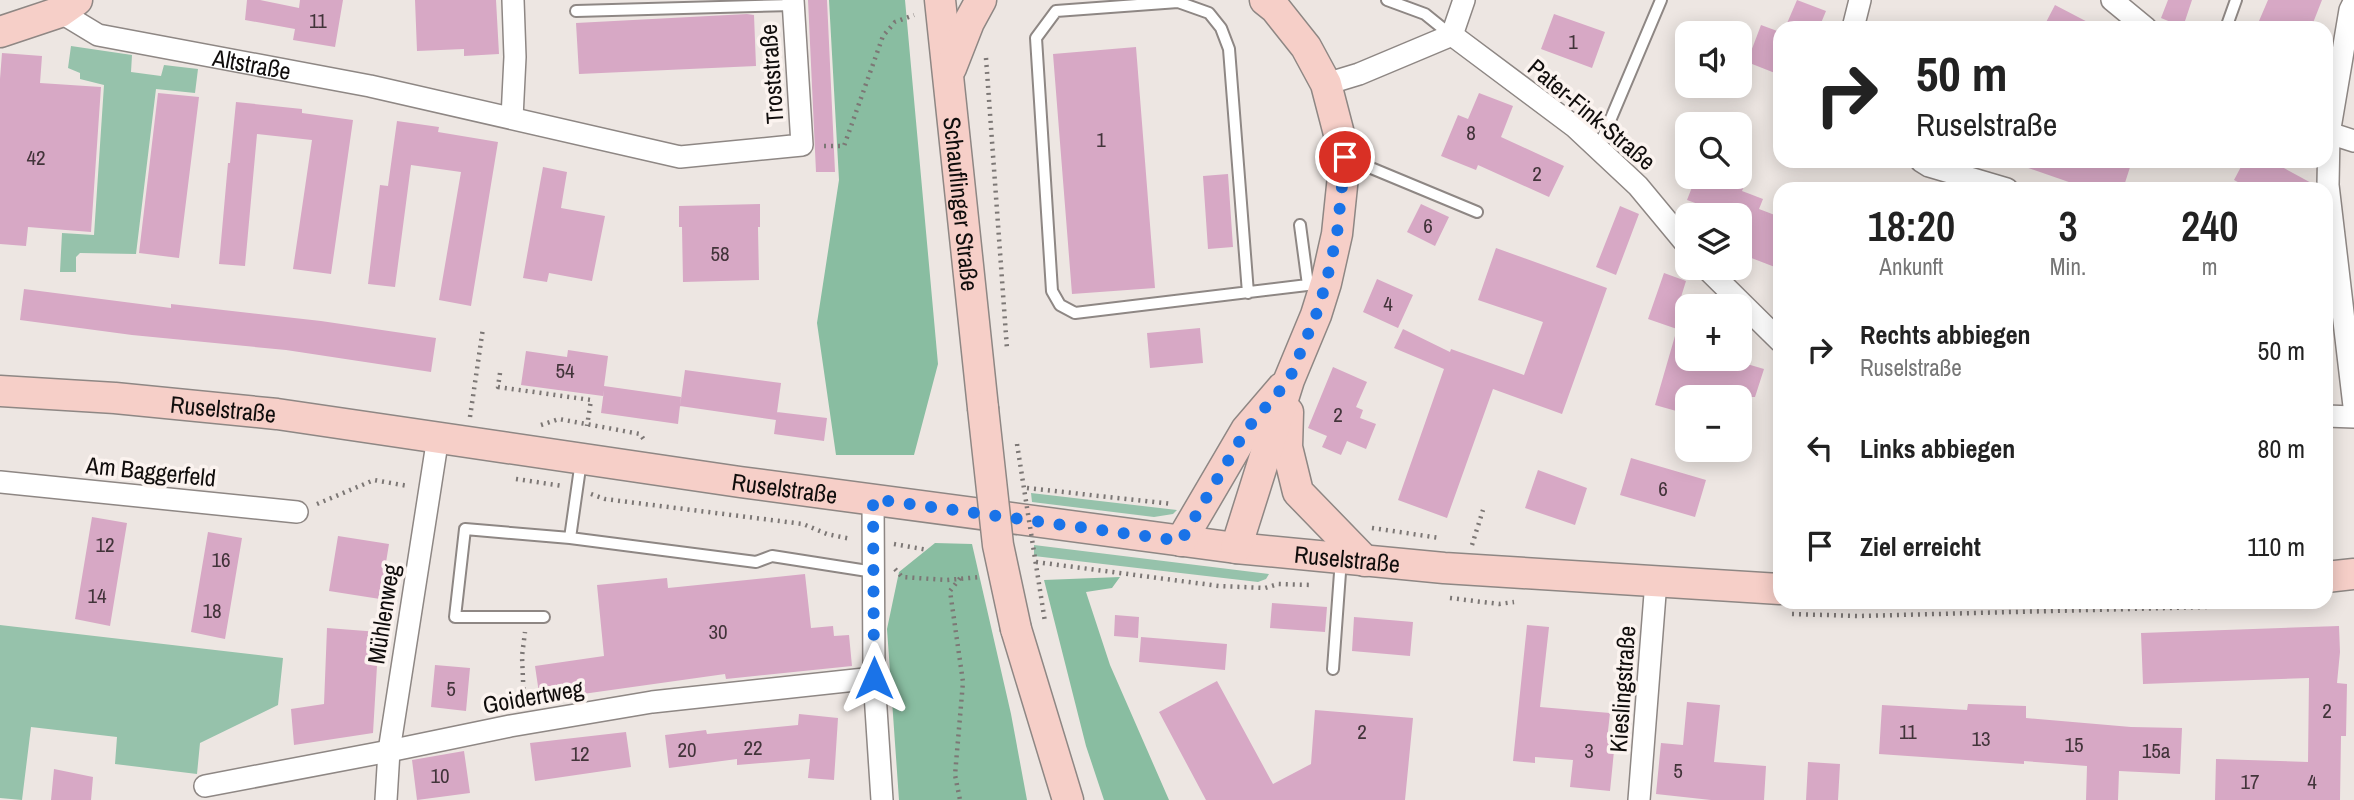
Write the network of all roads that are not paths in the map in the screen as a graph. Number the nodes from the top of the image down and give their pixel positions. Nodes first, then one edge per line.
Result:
1 (513, 0) edge
2 (940, 0) edge
3 (981, 0) edge
4 (1265, 0) edge
5 (1387, 0) edge
6 (1464, 0) edge
7 (1661, 0) edge
8 (1860, 0) edge
9 (2112, 0) edge
10 (2236, 0) edge
11 (793, 2) edge
12 (2354, 2) edge
13 (69, 6) edge
14 (576, 11) dead end
15 (1855, 21) edge
16 (2138, 21) edge
17 (2228, 21) edge
18 (0, 32) edge
19 (1452, 36) junction
20 (949, 75) junction
21 (1326, 84) junction
22 (2333, 101) edge
23 (512, 118) junction
24 (2333, 135) edge
25 (2354, 141) edge
26 (802, 145) joint
27 (1598, 149) junction
28 (1345, 157) junction
29 (1936, 168) edge
30 (1983, 182) edge
31 (1477, 212) dead end
32 (1300, 225) dead end
33 (2333, 228) edge
34 (1675, 231) edge
35 (1718, 280) edge
36 (1317, 284) junction
37 (1248, 293) junction
38 (1773, 334) edge
39 (1289, 380) junction
40 (0, 391) edge
41 (2354, 406) edge
42 (2333, 416) edge
43 (2354, 417) edge
44 (438, 437) junction
45 (581, 458) junction
46 (0, 482) edge
47 (873, 499) junction
48 (298, 512) dead end
49 (570, 538) junction
50 (1181, 541) junction
51 (1236, 548) junction
52 (1353, 560) junction
53 (874, 572) junction
54 (2354, 574) edge
55 (2333, 576) edge
56 (1656, 581) junction
57 (1773, 600) edge
58 (544, 617) dead end
59 (1333, 669) dead end
60 (874, 678) junction
61 (389, 751) junction
62 (205, 786) dead end
63 (386, 800) edge
64 (882, 800) edge
65 (1068, 800) edge
66 (1639, 800) edge

1 - 23 street
2 - 20 main road, Schauflinger Straße
3 - 20 main road
4 - 21 main road
5 - 19 lane
6 - 19 street
7 - 27 lane
8 - 15 street
9 - 16 street
10 - 17 lane
11 - 14 lane
11 - 26 street, Troststraße
12 - 22 street
13 - 18 main road, Altstraße
13 - 23 street, Altstraße
19 - 21 street
19 - 27 street, Pater-Fink-Straße
20 - 65 main road, Schauflinger Straße, bridge
21 - 28 main road
23 - 26 street, Altstraße
24 - 25 street
27 - 34 street, Pater-Fink-Straße
28 - 31 lane
28 - 36 main road
29 - 30 street
32 - 36 lane
33 - 41 street
35 - 38 street
36 - 37 lane
36 - 39 main road
37 - 37 lane
39 - 50 main road
39 - 51 main road
39 - 52 main road
40 - 44 main road, Ruselstraße
42 - 43 street
44 - 45 main road, Ruselstraße
44 - 61 street, Mühlenweg
45 - 47 main road, Ruselstraße
45 - 49 lane
46 - 48 street, Am Baggerfeld
47 - 50 main road, Ruselstraße
47 - 53 street
49 - 53 lane
49 - 58 lane
50 - 51 main road, Ruselstraße
51 - 52 main road, Ruselstraße
52 - 56 main road, Ruselstraße
52 - 59 lane
53 - 60 street
54 - 55 main road
56 - 57 main road, Ruselstraße
56 - 66 street, Kieslingstraße
60 - 61 street, Goidertweg
60 - 64 street
61 - 62 street, Goidertweg
61 - 63 street, Mühlenweg

